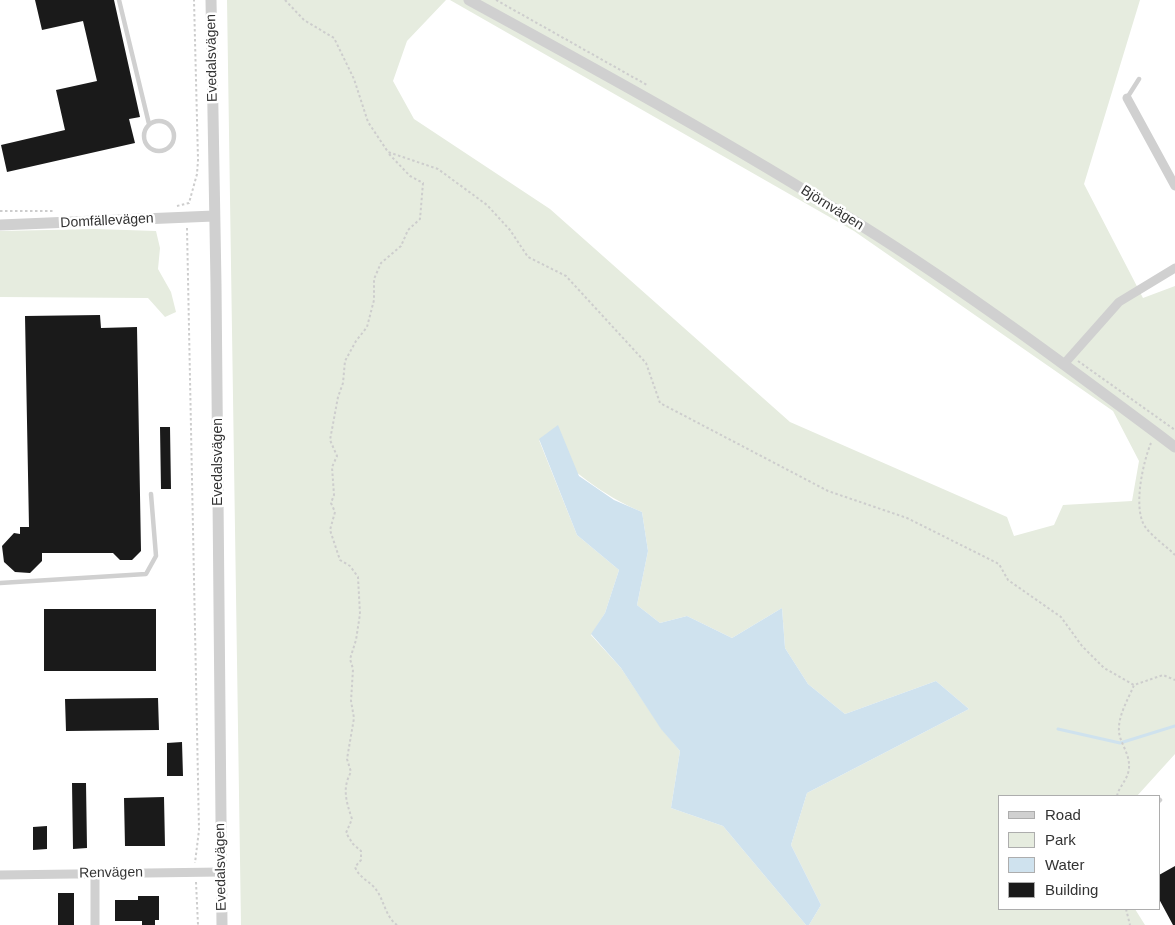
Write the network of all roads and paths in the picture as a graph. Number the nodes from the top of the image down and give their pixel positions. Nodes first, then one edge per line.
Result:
1 (119, 0) edge
2 (194, 0) edge
3 (211, 0) edge
4 (285, 0) edge
5 (469, 0) edge
6 (1140, 79) dead end
7 (1127, 98) joint
8 (149, 124) junction
9 (388, 152) junction
10 (1175, 186) edge
11 (188, 203) junction
12 (171, 207) dead end
13 (60, 211) dead end
14 (0, 212) edge
15 (214, 216) junction
16 (186, 218) junction
17 (0, 225) edge
18 (1175, 268) edge
19 (1064, 364) junction
20 (1175, 430) edge
21 (1157, 434) junction
22 (1175, 447) edge
23 (151, 494) dead end
24 (1175, 555) edge
25 (0, 583) edge
26 (1175, 680) edge
27 (1134, 685) junction
28 (1117, 795) edge
29 (196, 872) junction
30 (221, 872) junction
31 (95, 873) junction
32 (0, 875) edge
33 (1126, 910) edge
34 (95, 925) edge
35 (198, 925) edge
36 (222, 925) edge
37 (397, 925) edge
38 (1130, 925) edge

1 - 8 lane
2 - 11 path
3 - 15 street, Evedalsvägen
4 - 9 path
5 - 19 street, Björnvägen
6 - 7 lane
7 - 10 street
8 - 8 lane
9 - 27 path
9 - 37 path
11 - 12 path
11 - 16 path
13 - 14 path
15 - 16 street, Domfällevägen
15 - 30 street, Evedalsvägen
16 - 17 street, Domfällevägen
16 - 29 path
18 - 19 street
19 - 21 street, Björnvägen
20 - 21 path
21 - 22 street, Björnvägen
21 - 24 path
23 - 25 lane
26 - 27 path
27 - 28 path
29 - 30 street, Renvägen
29 - 31 street, Renvägen
29 - 35 path
30 - 36 street, Evedalsvägen
31 - 32 street, Renvägen
31 - 34 street
33 - 38 path

